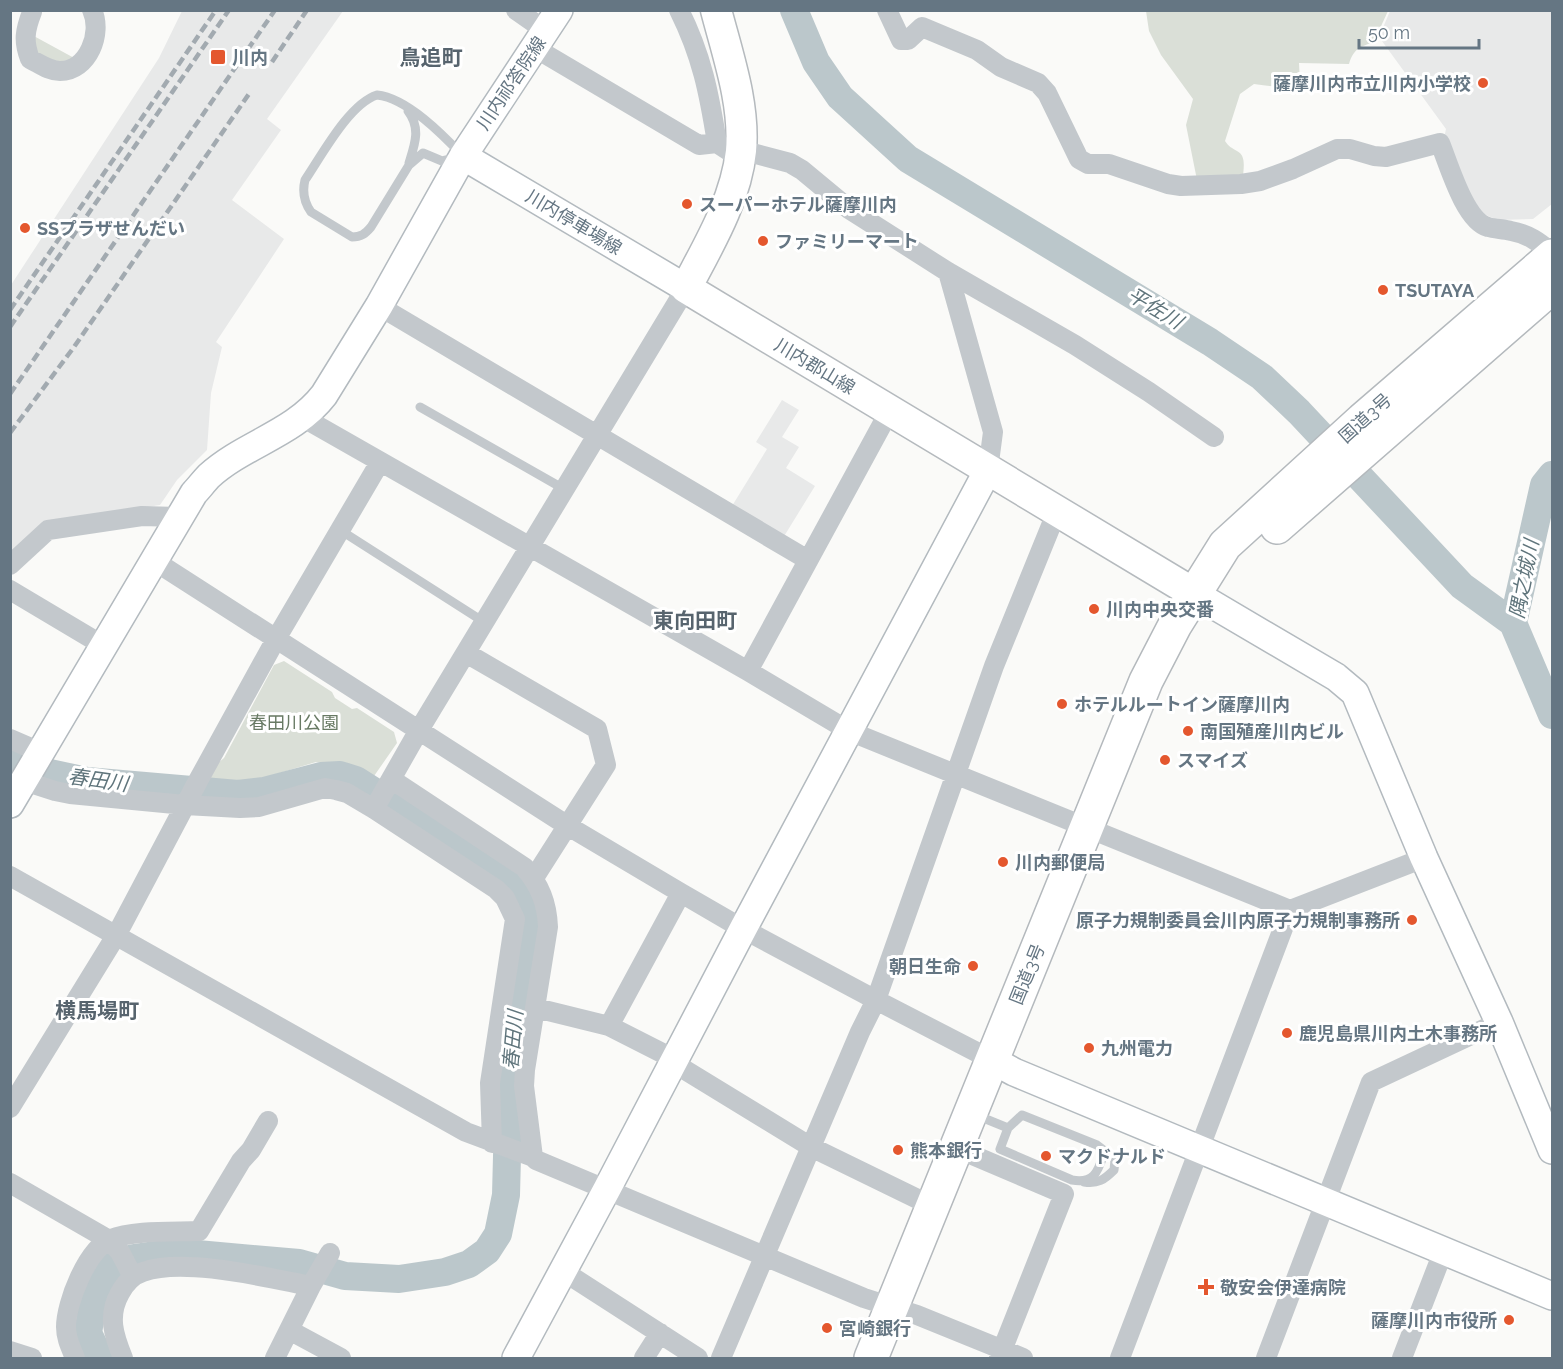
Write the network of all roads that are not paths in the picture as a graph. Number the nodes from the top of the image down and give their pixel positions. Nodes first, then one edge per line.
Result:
1 (92, 10) edge
2 (516, 10) edge
3 (679, 10) edge
4 (716, 10) edge
5 (887, 10) edge
6 (34, 11) edge
7 (10, 26) edge
8 (547, 30) edge
9 (10, 47) edge
10 (30, 59) junction
11 (400, 103) junction
12 (732, 151) junction
13 (463, 156) junction
14 (409, 165) junction
15 (1552, 254) edge
16 (948, 272) junction
17 (1552, 287) edge
18 (686, 288) junction
19 (379, 306) junction
20 (420, 407) dead end
21 (890, 410) junction
22 (302, 417) junction
23 (1376, 426) junction
24 (597, 434) junction
25 (1214, 437) dead end
26 (380, 462) junction
27 (988, 470) junction
28 (564, 489) junction
29 (1058, 512) junction
30 (178, 517) junction
31 (340, 530) junction
32 (529, 548) junction
33 (153, 560) junction
34 (808, 560) junction
35 (10, 565) edge
36 (10, 590) edge
37 (1195, 594) junction
38 (484, 622) junction
39 (276, 639) junction
40 (104, 646) junction
41 (466, 653) junction
42 (748, 671) junction
43 (419, 730) junction
44 (849, 732) junction
45 (10, 739) edge
46 (956, 775) junction
47 (24, 776) edge
48 (389, 782) junction
49 (187, 802) junction
50 (375, 807) junction
51 (568, 825) junction
52 (1086, 828) junction
53 (1424, 858) junction
54 (10, 876) edge
55 (534, 879) junction
56 (681, 893) junction
57 (1290, 910) junction
58 (743, 929) junction
59 (117, 934) junction
60 (876, 1000) junction
61 (536, 1008) junction
62 (1498, 1022) junction
63 (609, 1026) junction
64 (993, 1060) junction
65 (673, 1061) junction
66 (10, 1108) edge
67 (971, 1113) junction
68 (268, 1121) dead end
69 (1008, 1128) junction
70 (494, 1144) junction
71 (812, 1147) junction
72 (1199, 1147) junction
73 (956, 1148) junction
74 (1552, 1150) edge
75 (1104, 1151) junction
76 (528, 1155) junction
77 (997, 1156) junction
78 (1084, 1182) junction
79 (10, 1183) edge
80 (607, 1190) junction
81 (1326, 1200) junction
82 (932, 1206) junction
83 (115, 1246) junction
84 (1443, 1252) junction
85 (328, 1256) dead end
86 (765, 1257) junction
87 (563, 1271) junction
88 (132, 1274) junction
89 (313, 1283) junction
90 (1552, 1296) edge
91 (893, 1307) junction
92 (289, 1330) junction
93 (660, 1333) junction
94 (10, 1351) edge
95 (1001, 1354) edge
96 (32, 1359) edge
97 (75, 1359) edge
98 (123, 1359) edge
99 (275, 1359) edge
100 (341, 1359) edge
101 (516, 1359) edge
102 (644, 1359) edge
103 (698, 1359) edge
104 (721, 1359) edge
105 (871, 1359) edge
106 (1023, 1359) edge
107 (1120, 1359) edge
108 (1266, 1359) edge
109 (1402, 1359) edge

1 - 10 street
2 - 8 street
3 - 12 street
4 - 12 main road
5 - 15 street
6 - 7 street
6 - 10 street
8 - 12 street
8 - 13 street, 川内祁答院線
9 - 10 street
11 - 13 lane
11 - 14 lane
11 - 14 lane
12 - 16 street
12 - 18 main road
13 - 14 lane
13 - 18 street, 川内停車場線
13 - 19 street, 川内祁答院線
15 - 23 highway, 国道3号
16 - 25 street
16 - 27 street
17 - 23 highway, 国道3号
18 - 21 main road, 川内郡山線
18 - 24 street
19 - 22 street, 川内祁答院線
19 - 24 street
20 - 28 lane
21 - 27 main road, 川内郡山線
21 - 34 street
22 - 26 street
22 - 30 street, 川内祁答院線
23 - 37 highway, 国道3号
24 - 28 street
24 - 34 street
26 - 31 street
26 - 32 street
27 - 29 main road, 川内郡山線
27 - 44 street
28 - 32 street
29 - 37 main road, 川内郡山線
29 - 46 street
30 - 33 street, 川内祁答院線
30 - 35 street
31 - 38 lane
31 - 39 street
32 - 38 street
32 - 42 street
33 - 39 street
33 - 40 street, 川内祁答院線
34 - 42 street
36 - 40 street
37 - 52 highway, 国道3号
37 - 53 street
38 - 41 street
39 - 43 street
39 - 49 street
40 - 47 street, 川内祁答院線
41 - 43 street
41 - 51 street
42 - 44 street
43 - 48 street
43 - 51 street
44 - 46 street
44 - 58 street
45 - 47 street
46 - 52 street
46 - 60 street
47 - 49 street
48 - 50 street
48 - 55 street
49 - 50 street
49 - 59 street
50 - 70 street
51 - 55 street
51 - 56 street
52 - 57 street
52 - 64 highway, 国道3号
53 - 57 street
53 - 62 street
54 - 59 street
55 - 61 street
56 - 58 street
56 - 63 street
57 - 72 street
58 - 60 street
58 - 65 street
59 - 66 street
59 - 70 street
60 - 64 street
60 - 71 street
61 - 63 street
61 - 76 street
62 - 74 street
62 - 81 street
63 - 65 street
64 - 67 highway, 国道3号
64 - 72 street
65 - 71 street
65 - 80 street
67 - 69 lane
67 - 73 highway, 国道3号
68 - 83 street
69 - 75 lane
69 - 77 lane
70 - 76 street
71 - 82 street
71 - 86 street
72 - 81 street
72 - 107 street
73 - 77 street
73 - 82 highway, 国道3号
75 - 78 lane
75 - 78 lane
76 - 80 street
77 - 78 lane
77 - 95 street
79 - 83 street
80 - 86 street
80 - 87 street
81 - 84 street
81 - 108 street
82 - 91 highway, 国道3号
83 - 88 street
83 - 97 street
84 - 90 street
84 - 109 street
85 - 89 street
86 - 91 street
86 - 104 street
87 - 93 street
87 - 101 street
88 - 89 street
88 - 98 street
89 - 92 street
91 - 95 street
91 - 105 highway, 国道3号
92 - 99 street
92 - 100 street
93 - 102 street
93 - 103 street
94 - 96 street
95 - 106 street

